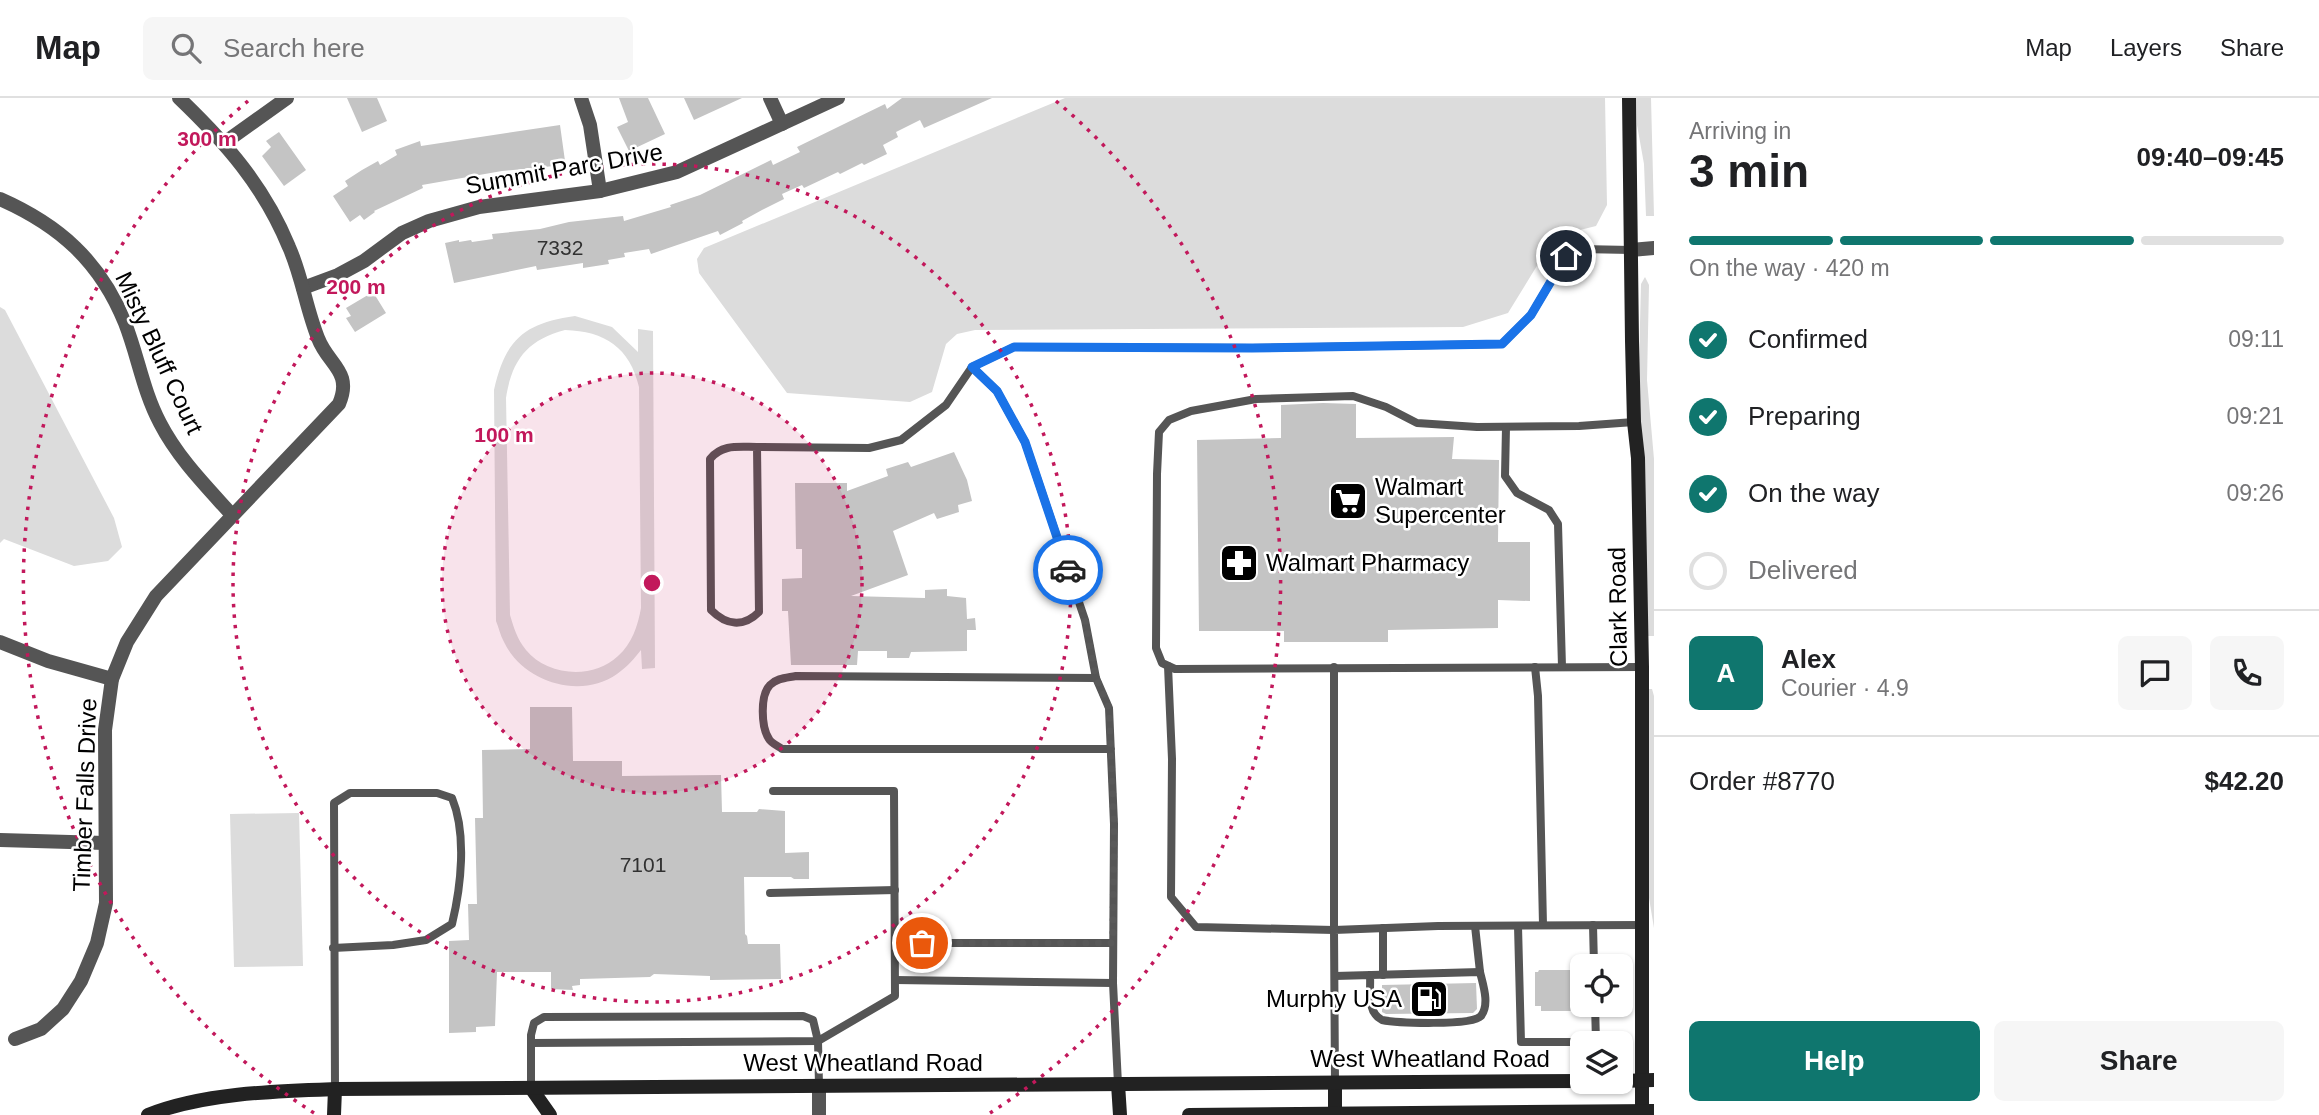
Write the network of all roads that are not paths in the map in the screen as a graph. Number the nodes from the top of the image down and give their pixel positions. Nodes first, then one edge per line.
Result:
1 (179, 98) edge
2 (287, 98) edge
3 (581, 98) edge
4 (770, 98) edge
5 (838, 98) edge
6 (1629, 98) edge
7 (782, 124) junction
8 (224, 143) junction
9 (600, 191) junction
10 (0, 199) edge
11 (1654, 248) edge
12 (1630, 250) junction
13 (303, 288) junction
14 (972, 367) junction
15 (1634, 422) junction
16 (1506, 427) junction
17 (757, 447) junction
18 (232, 515) junction
19 (0, 642) edge
20 (1168, 666) junction
21 (1334, 667) junction
22 (1535, 667) junction
23 (1562, 667) junction
24 (1648, 667) edge
25 (1096, 678) junction
26 (112, 679) junction
27 (1111, 749) junction
28 (773, 790) dead end
29 (0, 840) edge
30 (105, 843) junction
31 (895, 890) junction
32 (770, 893) dead end
33 (1543, 925) junction
34 (1593, 925) junction
35 (1643, 925) junction
36 (1475, 926) junction
37 (1518, 926) junction
38 (1383, 928) junction
39 (1334, 930) junction
40 (895, 943) junction
41 (1113, 943) junction
42 (333, 948) junction
43 (1594, 954) edge
44 (1480, 972) junction
45 (1370, 975) junction
46 (1383, 975) junction
47 (1335, 976) junction
48 (895, 981) junction
49 (1113, 983) junction
50 (1595, 1017) edge
51 (15, 1039) dead end
52 (818, 1041) junction
53 (531, 1042) junction
54 (1648, 1080) edge
55 (1570, 1081) edge
56 (1335, 1083) junction
57 (1118, 1084) junction
58 (819, 1086) junction
59 (531, 1088) junction
60 (335, 1089) junction
61 (1646, 1113) edge
62 (1335, 1114) edge
63 (1518, 1114) edge
64 (1579, 1114) edge
65 (148, 1115) edge
66 (334, 1115) edge
67 (550, 1115) edge
68 (819, 1115) edge
69 (1120, 1115) edge
70 (1189, 1115) edge

1 - 8 street
2 - 8 street
3 - 9 street
4 - 7 street
5 - 7 street, Summit Parc Drive
6 - 12 main road, Clark Road
7 - 9 street, Summit Parc Drive
8 - 13 street
9 - 13 street, Summit Parc Drive
10 - 18 street, Misty Bluff Court
11 - 12 street
12 - 14 lane
12 - 15 main road, Clark Road
13 - 18 street, Timber Falls Drive
14 - 17 lane
14 - 25 lane
15 - 16 lane
15 - 24 main road, Clark Road
16 - 20 lane
16 - 23 lane
17 - 17 lane
18 - 26 street, Timber Falls Drive
19 - 26 street
20 - 21 lane
20 - 39 lane
21 - 22 lane
21 - 39 lane
22 - 23 lane
22 - 33 lane
23 - 24 lane
24 - 35 main road, Clark Road
25 - 27 lane
25 - 27 lane
26 - 30 street, Timber Falls Drive
27 - 41 lane
28 - 31 lane
29 - 30 street
30 - 51 street, Timber Falls Drive
31 - 32 lane
31 - 40 lane
33 - 34 lane
33 - 37 lane
34 - 35 lane
34 - 43 lane
35 - 54 main road, Clark Road
36 - 37 lane
36 - 38 lane
36 - 44 lane
37 - 50 lane
38 - 39 lane
38 - 46 lane
39 - 47 lane
40 - 41 lane
40 - 48 lane
41 - 49 lane
42 - 42 lane
42 - 60 lane
44 - 45 lane
44 - 46 lane
45 - 46 lane
45 - 47 lane
47 - 56 lane
48 - 49 lane
48 - 52 lane
49 - 57 lane
52 - 53 lane
52 - 53 lane
52 - 58 lane
53 - 59 lane
54 - 61 main road, Clark Road
55 - 56 main road, West Wheatland Road
56 - 57 main road, West Wheatland Road
56 - 62 main road
57 - 58 main road, West Wheatland Road
57 - 69 main road
58 - 59 main road, West Wheatland Road
58 - 68 street
59 - 60 main road, West Wheatland Road
59 - 67 main road
60 - 65 main road, West Wheatland Road
60 - 66 main road
61 - 64 main road
62 - 63 main road
62 - 70 main road
63 - 64 main road

